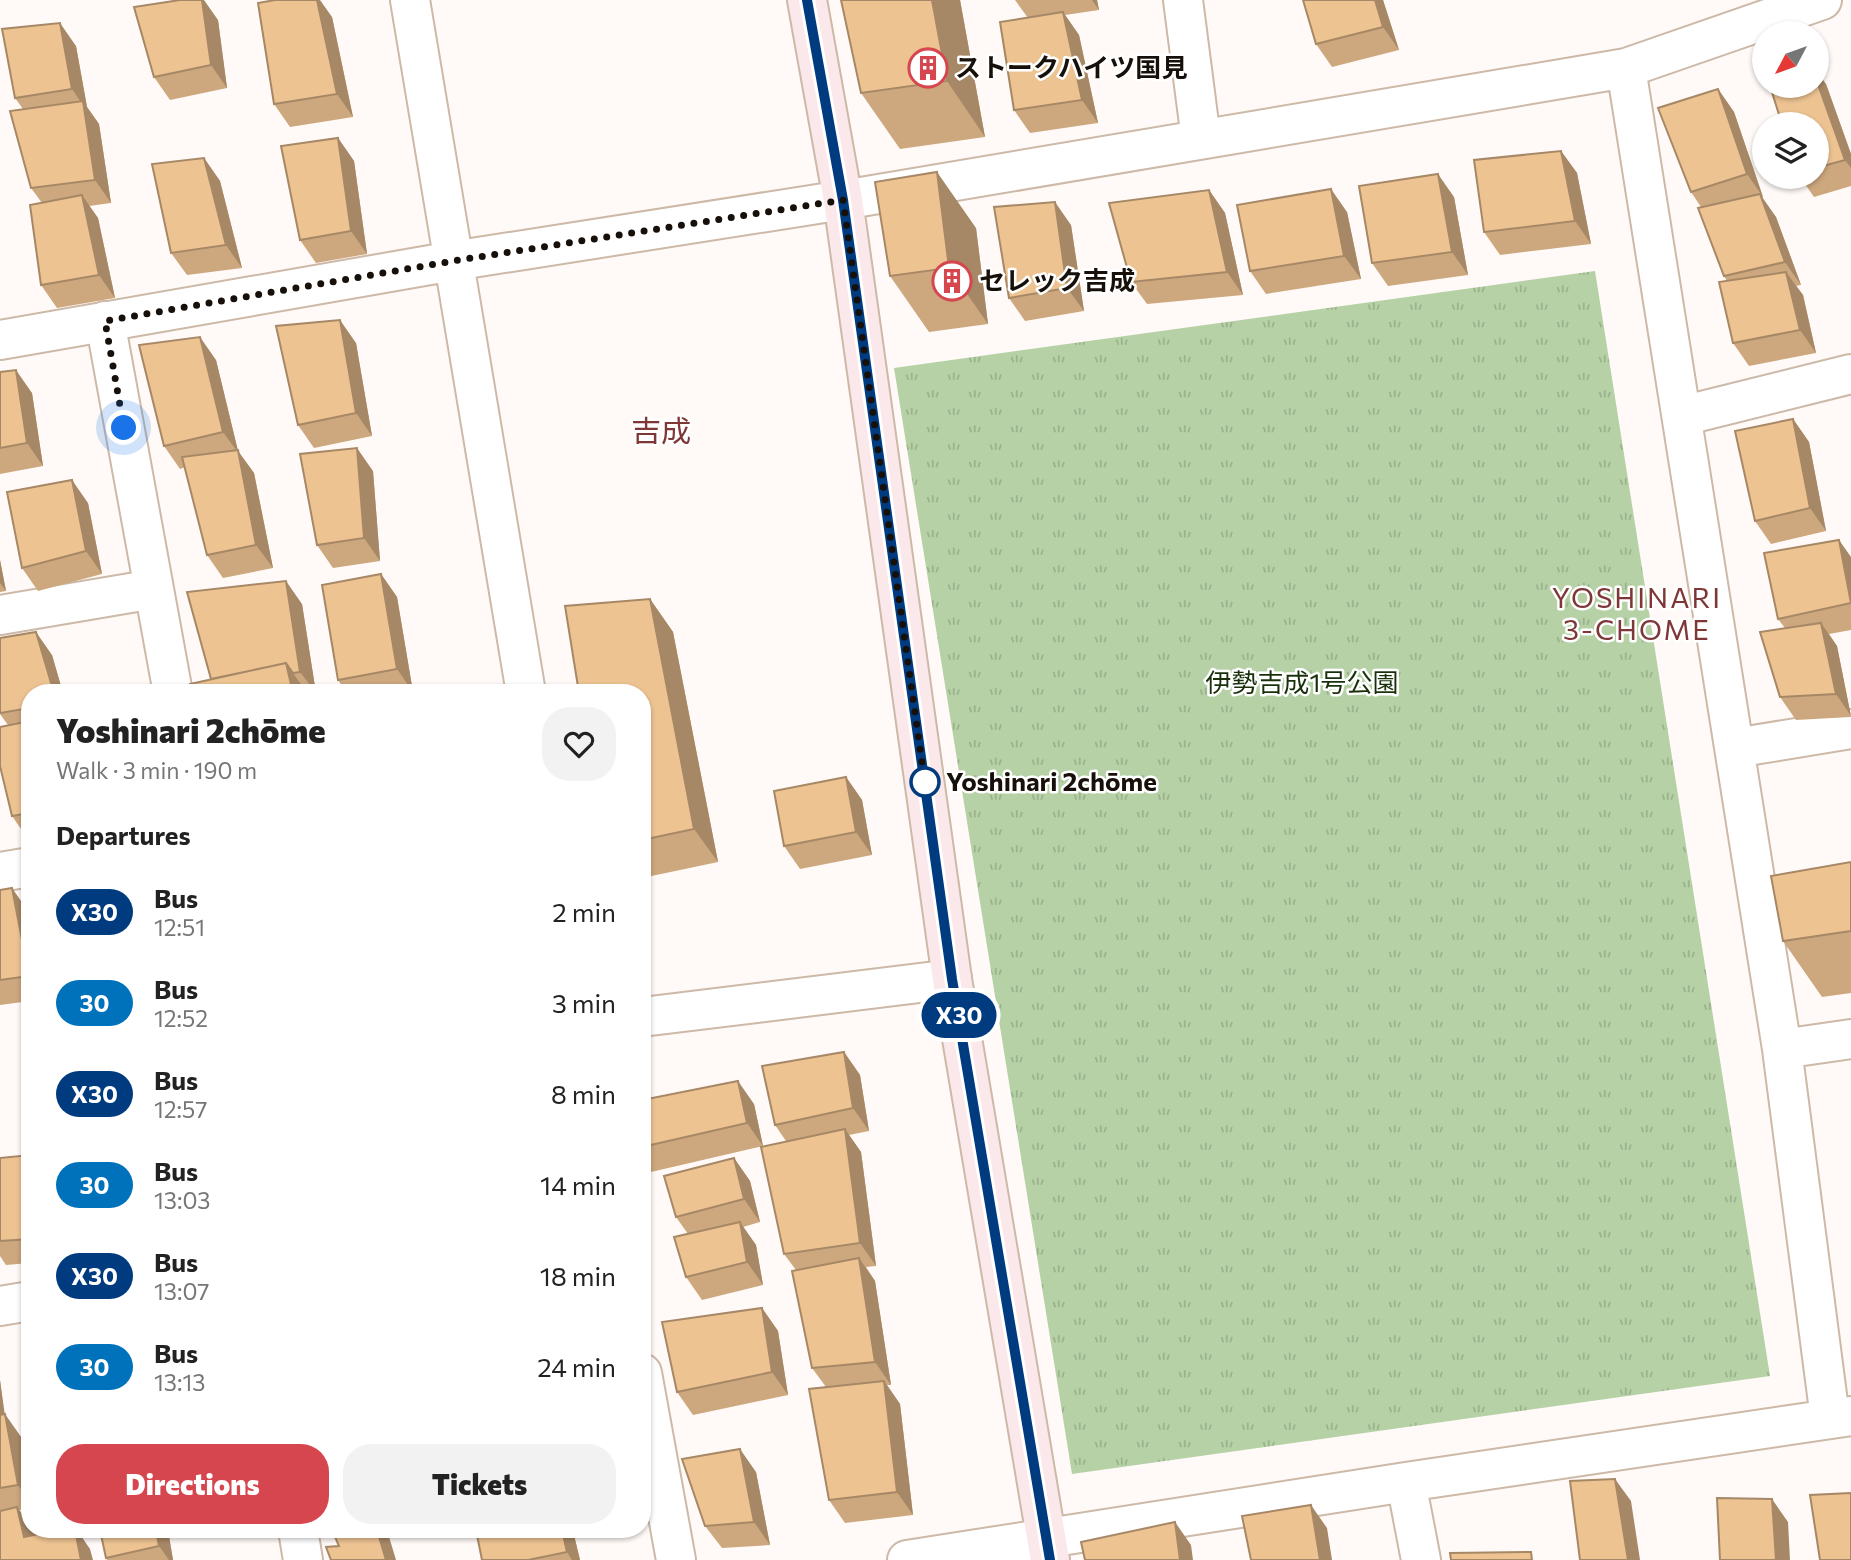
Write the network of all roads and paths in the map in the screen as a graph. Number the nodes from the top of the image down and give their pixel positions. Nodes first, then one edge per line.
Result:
1 (410, 0) edge
2 (807, 0) edge
3 (1183, 0) edge
4 (1822, 0) edge
5 (1626, 68) junction
6 (1201, 139) junction
7 (843, 200) junction
8 (453, 261) junction
9 (105, 321) junction
10 (0, 340) edge
11 (1851, 374) edge
12 (1682, 416) junction
13 (154, 589) junction
14 (0, 615) edge
15 (171, 684) edge
16 (524, 684) edge
17 (1851, 729) edge
18 (1735, 748) junction
19 (21, 868) edge
20 (0, 872) edge
21 (952, 979) junction
22 (651, 1016) edge
23 (1851, 1039) edge
24 (1782, 1049) junction
25 (21, 1302) edge
26 (0, 1306) edge
27 (1841, 1417) edge
28 (651, 1422) edge
29 (1405, 1482) junction
30 (299, 1538) edge
31 (1049, 1549) edge
32 (303, 1560) edge
33 (676, 1560) edge
34 (907, 1560) edge
35 (1422, 1560) edge

1 - 8 street
2 - 7 street
3 - 6 street
4 - 5 street
5 - 6 street
5 - 12 street
6 - 7 street
7 - 8 street
7 - 21 street
8 - 9 street
8 - 16 street
9 - 10 street
9 - 13 street
11 - 12 street
12 - 18 street
13 - 14 street
13 - 15 street
17 - 18 street
18 - 24 street
19 - 20 street
21 - 22 street
21 - 31 street
23 - 24 street
24 - 27 street
25 - 26 street
27 - 29 street
28 - 33 street
29 - 31 street
29 - 35 street
30 - 32 street
31 - 34 street

